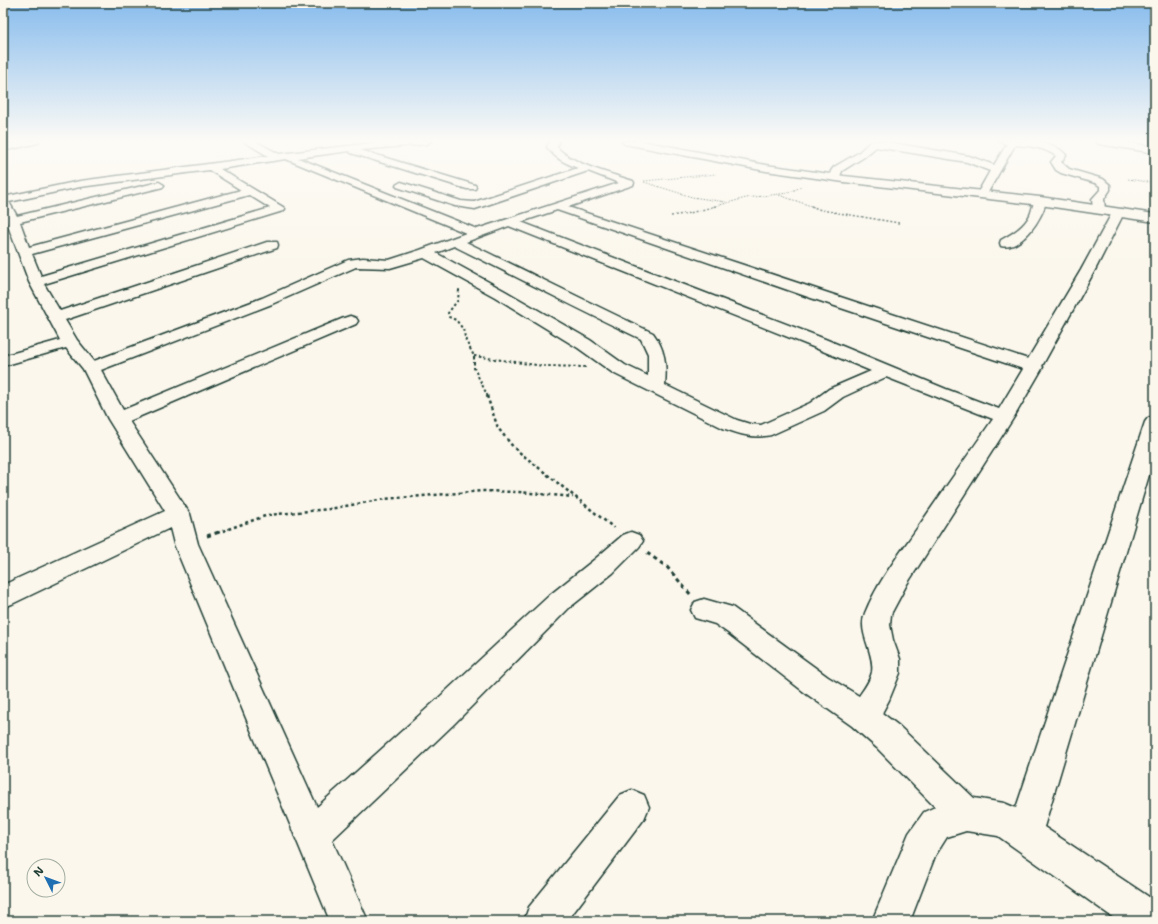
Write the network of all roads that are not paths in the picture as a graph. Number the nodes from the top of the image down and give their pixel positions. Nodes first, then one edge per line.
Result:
1 (78, 184) edge
2 (150, 184) edge
3 (240, 184) edge
4 (354, 184) edge
5 (458, 184) edge
6 (540, 184) edge
7 (623, 184) edge
8 (891, 184) edge
9 (988, 184) edge
10 (1104, 184) edge
11 (401, 185) dead end
12 (471, 188) dead end
13 (251, 191) junction
14 (982, 194) junction
15 (1040, 201) junction
16 (6, 207) edge
17 (558, 207) junction
18 (1108, 211) junction
19 (1155, 218) edge
20 (509, 222) junction
21 (477, 232) junction
22 (454, 241) junction
23 (1006, 243) dead end
24 (272, 245) dead end
25 (24, 252) junction
26 (425, 253) junction
27 (36, 282) junction
28 (56, 318) junction
29 (350, 321) dead end
30 (70, 342) junction
31 (3, 361) edge
32 (1034, 366) junction
33 (91, 368) junction
34 (885, 371) junction
35 (656, 387) junction
36 (1004, 417) junction
37 (118, 419) junction
38 (1155, 422) edge
39 (179, 514) junction
40 (631, 541) road end
41 (3, 597) edge
42 (704, 610) road end
43 (863, 716) junction
44 (632, 807) dead end
45 (966, 814) junction
46 (1025, 833) junction
47 (312, 835) junction
48 (349, 921) edge
49 (543, 921) edge
50 (891, 921) edge
51 (1151, 921) edge

1 - 16 street
2 - 16 street
3 - 13 street
4 - 21 street
5 - 12 street
6 - 11 street
7 - 17 street
8 - 14 street
9 - 14 street
10 - 18 street
13 - 25 street
13 - 27 street
14 - 15 street
15 - 18 street
15 - 23 street
16 - 25 street
17 - 20 street
17 - 32 street
18 - 19 street
18 - 32 street
20 - 21 street
20 - 34 street
21 - 22 street
22 - 26 street
22 - 35 street
24 - 28 street
25 - 27 street
26 - 33 street
26 - 35 street
27 - 28 street
28 - 30 street
29 - 37 street
30 - 31 street
30 - 33 street
32 - 36 street
33 - 37 street
34 - 35 street
34 - 36 street
36 - 43 street
37 - 39 street
38 - 46 street
39 - 41 street
39 - 47 street
40 - 47 street
42 - 43 street
43 - 45 street
44 - 49 street
45 - 46 street
45 - 50 street
46 - 51 street
47 - 48 street

